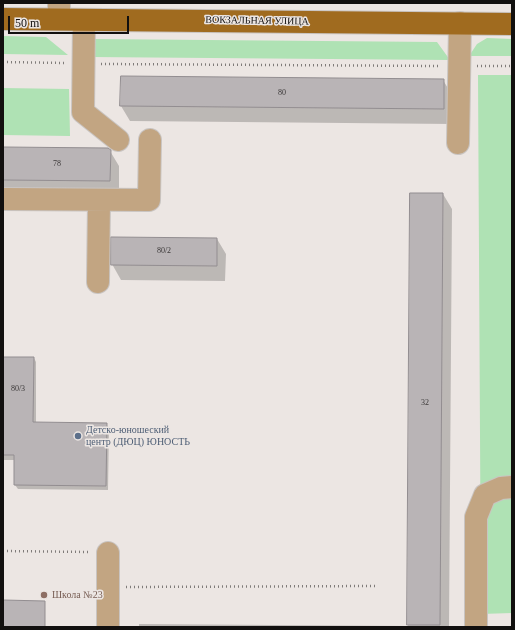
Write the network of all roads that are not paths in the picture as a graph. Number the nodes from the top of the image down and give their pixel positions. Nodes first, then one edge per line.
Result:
1 (59, 11) edge
2 (3, 19) edge
3 (84, 20) junction
4 (460, 23) junction
5 (512, 24) edge
6 (118, 140) dead end
7 (150, 140) dead end
8 (458, 143) dead end
9 (3, 199) edge
10 (99, 200) junction
11 (98, 282) dead end
12 (512, 487) edge
13 (108, 553) road end
14 (108, 627) edge
15 (476, 627) edge

1 - 2 main road, ВОКЗАЛЬНАЯ УЛИЦА
1 - 3 main road, ВОКЗАЛЬНАЯ УЛИЦА
3 - 4 main road, ВОКЗАЛЬНАЯ УЛИЦА
3 - 6 lane
4 - 5 main road, ВОКЗАЛЬНАЯ УЛИЦА
4 - 8 lane
7 - 10 lane
9 - 10 lane
10 - 11 lane
12 - 15 lane
13 - 14 lane

